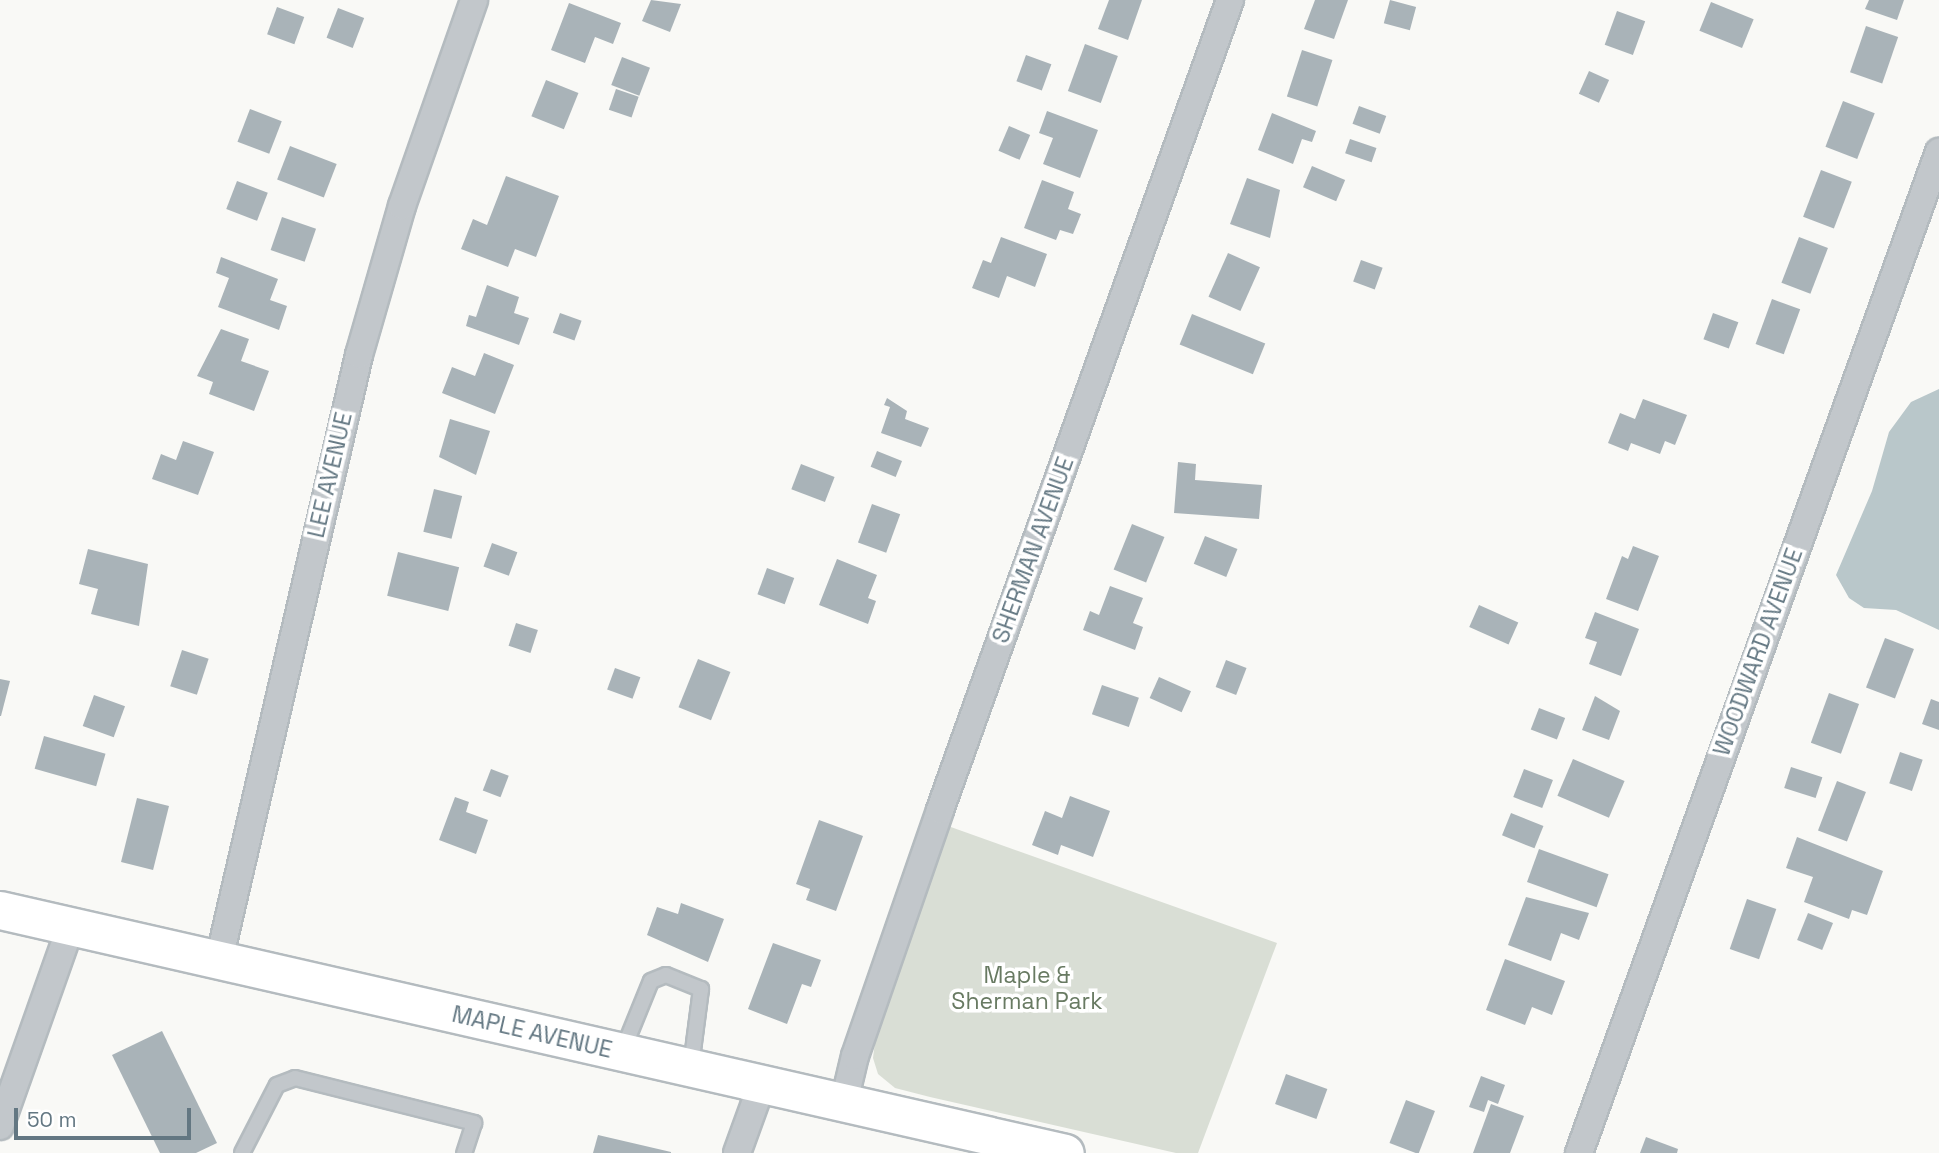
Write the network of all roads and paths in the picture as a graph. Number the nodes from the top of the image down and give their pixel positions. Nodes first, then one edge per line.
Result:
1 (474, 0) edge
2 (1230, 0) edge
3 (1939, 152) edge
4 (0, 909) edge
5 (71, 926) junction
6 (219, 960) junction
7 (622, 1052) junction
8 (691, 1068) junction
9 (762, 1084) junction
10 (844, 1102) junction
11 (0, 1126) edge
12 (242, 1153) edge
13 (464, 1153) edge
14 (737, 1153) edge
15 (1065, 1153) edge
16 (1579, 1153) edge

1 - 6 street, LEE AVENUE
2 - 10 street, SHERMAN AVENUE
3 - 16 street, WOODWARD AVENUE
4 - 5 main road, MAPLE AVENUE
5 - 6 main road, MAPLE AVENUE
5 - 11 street
6 - 7 main road, MAPLE AVENUE
7 - 8 main road, MAPLE AVENUE
7 - 8 lane
8 - 9 main road, MAPLE AVENUE
9 - 10 main road, MAPLE AVENUE
9 - 14 street
10 - 15 main road, MAPLE AVENUE
12 - 13 lane

